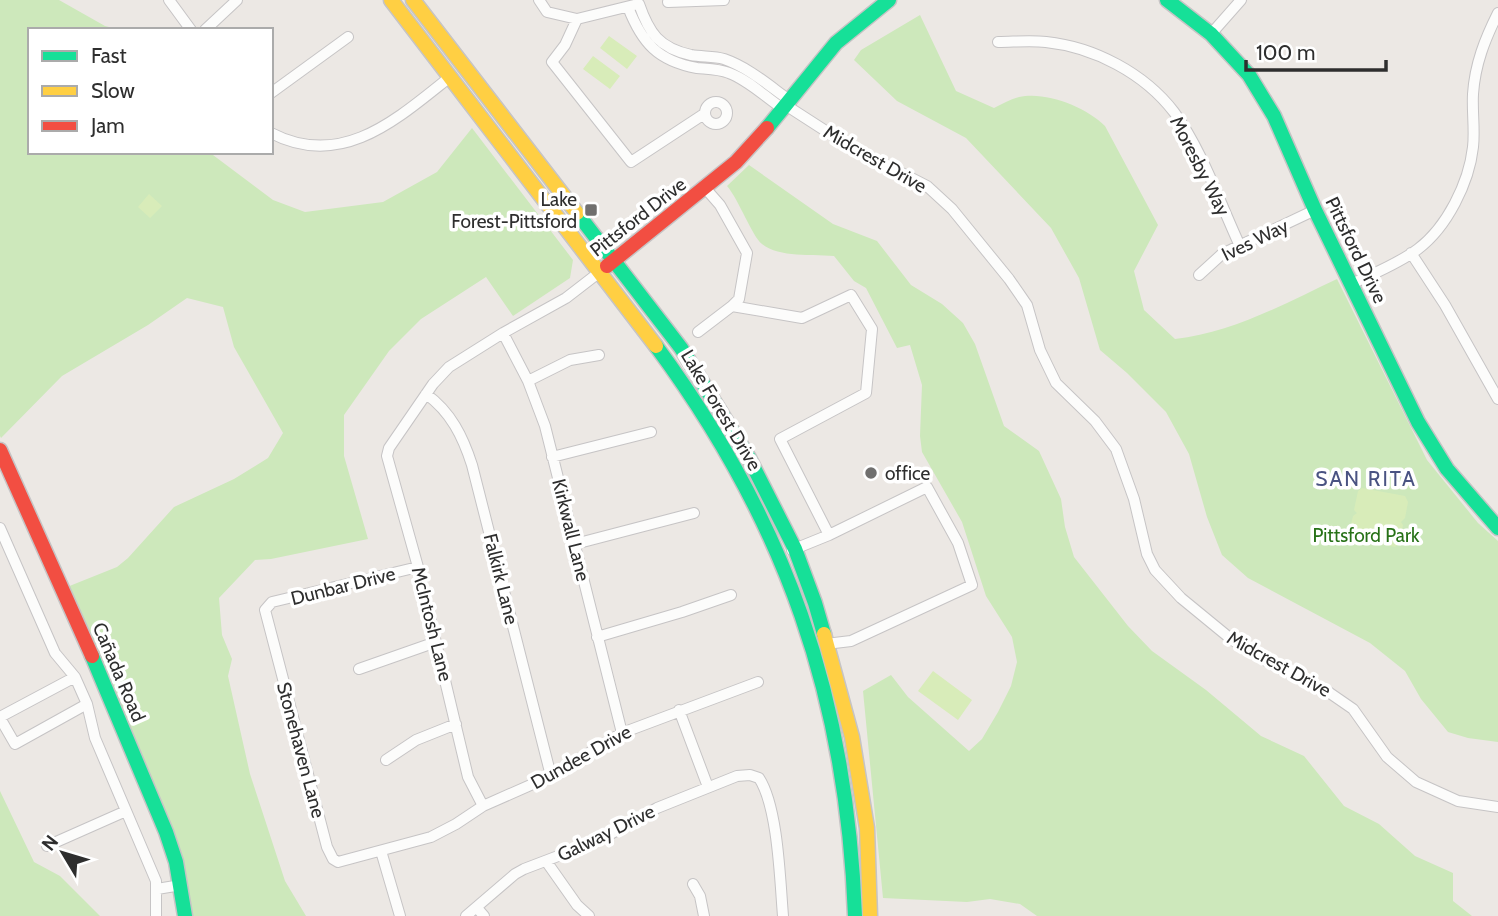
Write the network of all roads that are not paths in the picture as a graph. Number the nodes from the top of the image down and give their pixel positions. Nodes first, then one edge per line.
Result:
1 (169, 0) edge
2 (237, 0) edge
3 (391, 0) edge
4 (413, 0) edge
5 (539, 0) edge
6 (724, 0) edge
7 (890, 0) edge
8 (1167, 0) edge
9 (1241, 0) edge
10 (642, 2) edge
11 (668, 2) edge
12 (628, 7) junction
13 (1498, 13) edge
14 (577, 19) junction
15 (190, 28) edge
16 (207, 28) edge
17 (1211, 34) junction
18 (348, 37) dead end
19 (998, 43) dead end
20 (450, 77) junction
21 (273, 92) edge
22 (787, 106) junction
23 (704, 114) dead end
24 (273, 134) edge
25 (706, 189) junction
26 (1315, 210) junction
27 (1240, 246) junction
28 (1411, 253) junction
29 (615, 260) junction
30 (601, 271) junction
31 (1199, 275) dead end
32 (1352, 284) junction
33 (732, 306) junction
34 (698, 332) dead end
35 (503, 333) junction
36 (599, 355) dead end
37 (528, 380) junction
38 (426, 394) junction
39 (1498, 399) edge
40 (651, 432) dead end
41 (393, 441) joint
42 (0, 450) edge
43 (552, 457) junction
44 (5, 474) edge
45 (694, 513) dead end
46 (0, 528) edge
47 (1498, 528) edge
48 (829, 535) junction
49 (575, 544) junction
50 (795, 549) junction
51 (12, 556) junction
52 (780, 556) junction
53 (0, 561) edge
54 (418, 567) junction
55 (730, 595) dead end
56 (268, 604) joint
57 (597, 637) junction
58 (436, 642) junction
59 (826, 644) junction
60 (359, 669) dead end
61 (75, 677) junction
62 (758, 682) dead end
63 (87, 704) junction
64 (678, 710) junction
65 (0, 718) edge
66 (456, 724) junction
67 (622, 733) junction
68 (386, 760) dead end
69 (551, 776) junction
70 (708, 787) junction
71 (483, 806) junction
72 (1498, 807) edge
73 (126, 811) junction
74 (47, 846) dead end
75 (381, 850) junction
76 (369, 855) joint
77 (546, 861) junction
78 (694, 884) dead end
79 (181, 885) junction
80 (157, 889) junction
81 (481, 912) edge
82 (156, 916) edge
83 (185, 916) edge
84 (400, 916) edge
85 (466, 916) edge
86 (589, 916) edge
87 (704, 916) edge
88 (783, 916) edge
89 (855, 916) edge
90 (870, 916) edge

1 - 15 street
2 - 16 street
3 - 20 main road, Lake Forest Drive
4 - 29 main road, Lake Forest Drive
5 - 14 street
6 - 11 street
7 - 22 main road, Pittsford Drive
8 - 17 main road, Pittsford Drive
9 - 17 street
10 - 12 street
10 - 22 street
12 - 14 street
12 - 22 street
13 - 28 street
14 - 23 street
17 - 26 main road, Pittsford Drive
18 - 21 street
19 - 27 street, Moresby Way
20 - 24 street
20 - 30 main road, Lake Forest Drive
22 - 25 main road, Pittsford Drive
22 - 72 street, Midcrest Drive
25 - 29 main road, Pittsford Drive
25 - 33 street
26 - 27 street, Ives Way
26 - 32 main road, Pittsford Drive
27 - 31 street, Ives Way
28 - 32 street
28 - 39 street
29 - 30 main road, Pittsford Drive
29 - 50 main road, Lake Forest Drive
30 - 35 street, Pittsford Drive
30 - 52 main road, Lake Forest Drive
32 - 47 main road, Pittsford Drive
33 - 34 street
33 - 48 street
35 - 37 street, Kirkwall Lane
35 - 38 street, Pittsford Drive
36 - 37 street
37 - 43 street, Kirkwall Lane
38 - 41 street, Pittsford Drive
38 - 69 street, Falkirk Lane
40 - 43 street
41 - 54 street, McIntosh Lane
42 - 44 main road, Cañada Road
43 - 49 street, Kirkwall Lane
44 - 79 main road, Cañada Road
45 - 49 street
46 - 51 street
48 - 50 street
48 - 59 street
49 - 57 street, Kirkwall Lane
50 - 52 street
50 - 59 main road, Lake Forest Drive
51 - 53 street
51 - 61 street
52 - 89 main road, Lake Forest Drive
54 - 56 street, Dunbar Drive
54 - 58 street, McIntosh Lane
55 - 57 street
56 - 76 street, Stonehaven Lane
57 - 67 street, Kirkwall Lane
58 - 60 street
58 - 66 street, McIntosh Lane
59 - 90 main road, Lake Forest Drive
61 - 63 street
61 - 65 street
62 - 64 street, Dundee Drive
63 - 65 street
63 - 73 street
64 - 67 street, Dundee Drive
64 - 70 street
66 - 68 street
66 - 71 street, McIntosh Lane
67 - 69 street, Dundee Drive
69 - 71 street, Dundee Drive
70 - 77 street, Galway Drive
70 - 88 street, Galway Drive
71 - 75 street, Dundee Drive
73 - 74 street
73 - 80 street
75 - 76 street, Dundee Drive
75 - 84 street
77 - 81 street, Galway Drive
77 - 86 street
78 - 87 street
79 - 80 street
79 - 83 main road, Cañada Road
80 - 82 street
81 - 85 street, Galway Drive

